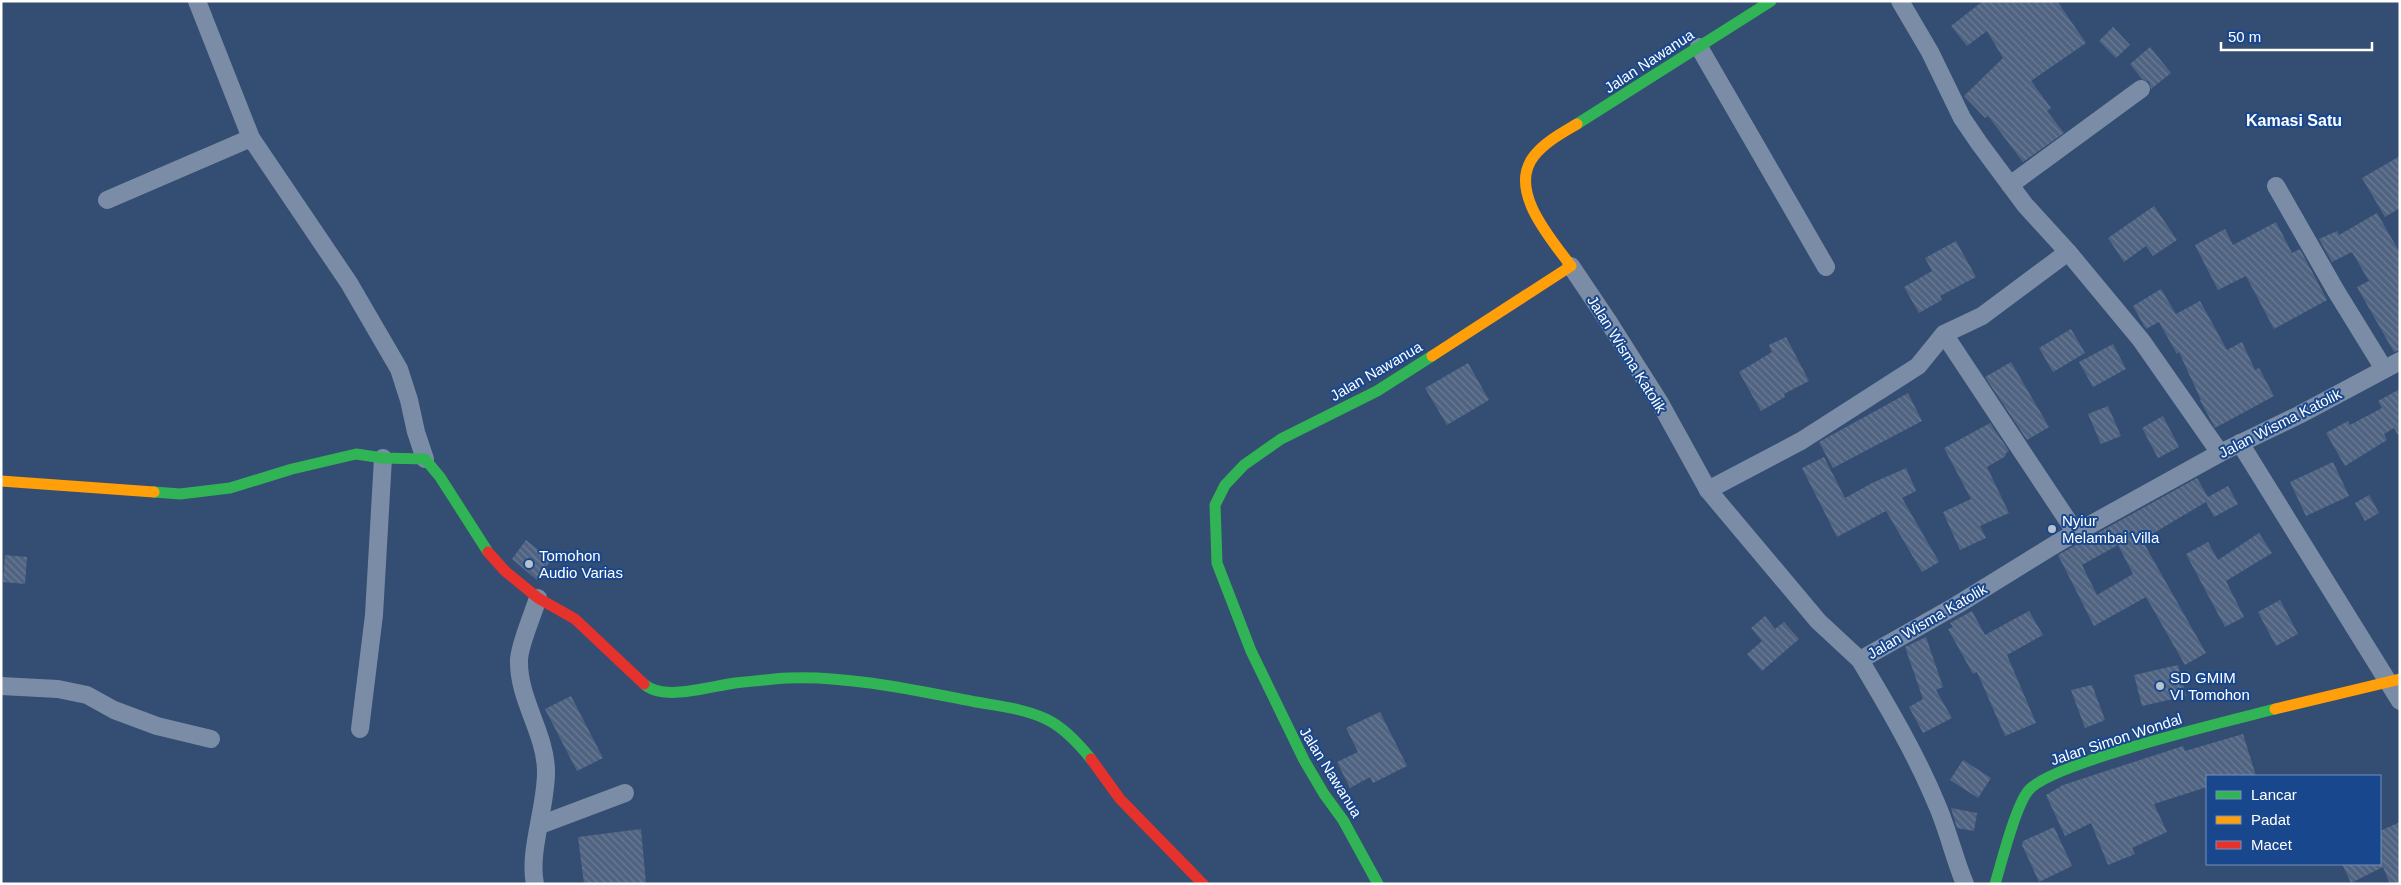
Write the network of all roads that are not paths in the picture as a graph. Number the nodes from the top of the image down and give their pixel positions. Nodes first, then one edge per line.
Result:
1 (197, 1) edge
2 (1771, 1) edge
3 (1900, 1) edge
4 (1699, 47) junction
5 (2141, 89) dead end
6 (251, 138) junction
7 (2010, 185) junction
8 (2276, 186) dead end
9 (107, 200) dead end
10 (2068, 252) junction
11 (1571, 266) junction
12 (1826, 267) dead end
13 (1944, 334) junction
14 (2392, 365) edge
15 (2240, 443) junction
16 (2220, 453) junction
17 (383, 458) junction
18 (425, 459) junction
19 (1, 481) edge
20 (1708, 490) junction
21 (2076, 533) junction
22 (538, 598) junction
23 (1860, 660) junction
24 (2393, 680) edge
25 (1, 686) edge
26 (2400, 702) edge
27 (360, 729) dead end
28 (211, 739) dead end
29 (625, 792) dead end
30 (540, 825) junction
31 (535, 884) edge
32 (1203, 884) edge
33 (1378, 884) edge
34 (1965, 884) edge
35 (1995, 884) edge

1 - 6 street
2 - 4 street, Jalan Nawanua
3 - 7 street
4 - 11 street, Jalan Nawanua
4 - 12 street
5 - 7 street
6 - 9 street
6 - 18 street
7 - 10 street
8 - 14 street
10 - 13 street
10 - 16 street
11 - 20 street, Jalan Wisma Katolik
11 - 33 street, Jalan Nawanua
13 - 20 street
13 - 21 street
14 - 15 street, Jalan Wisma Katolik
15 - 16 street, Jalan Wisma Katolik
15 - 24 street
16 - 21 street, Jalan Wisma Katolik
17 - 18 street
17 - 19 street
17 - 27 street
18 - 22 street
20 - 23 street, Jalan Wisma Katolik
21 - 23 street, Jalan Wisma Katolik
22 - 30 street
22 - 32 street
23 - 34 street
24 - 26 street
24 - 35 street, Jalan Simon Wondal
25 - 28 street
29 - 30 street
30 - 31 street

